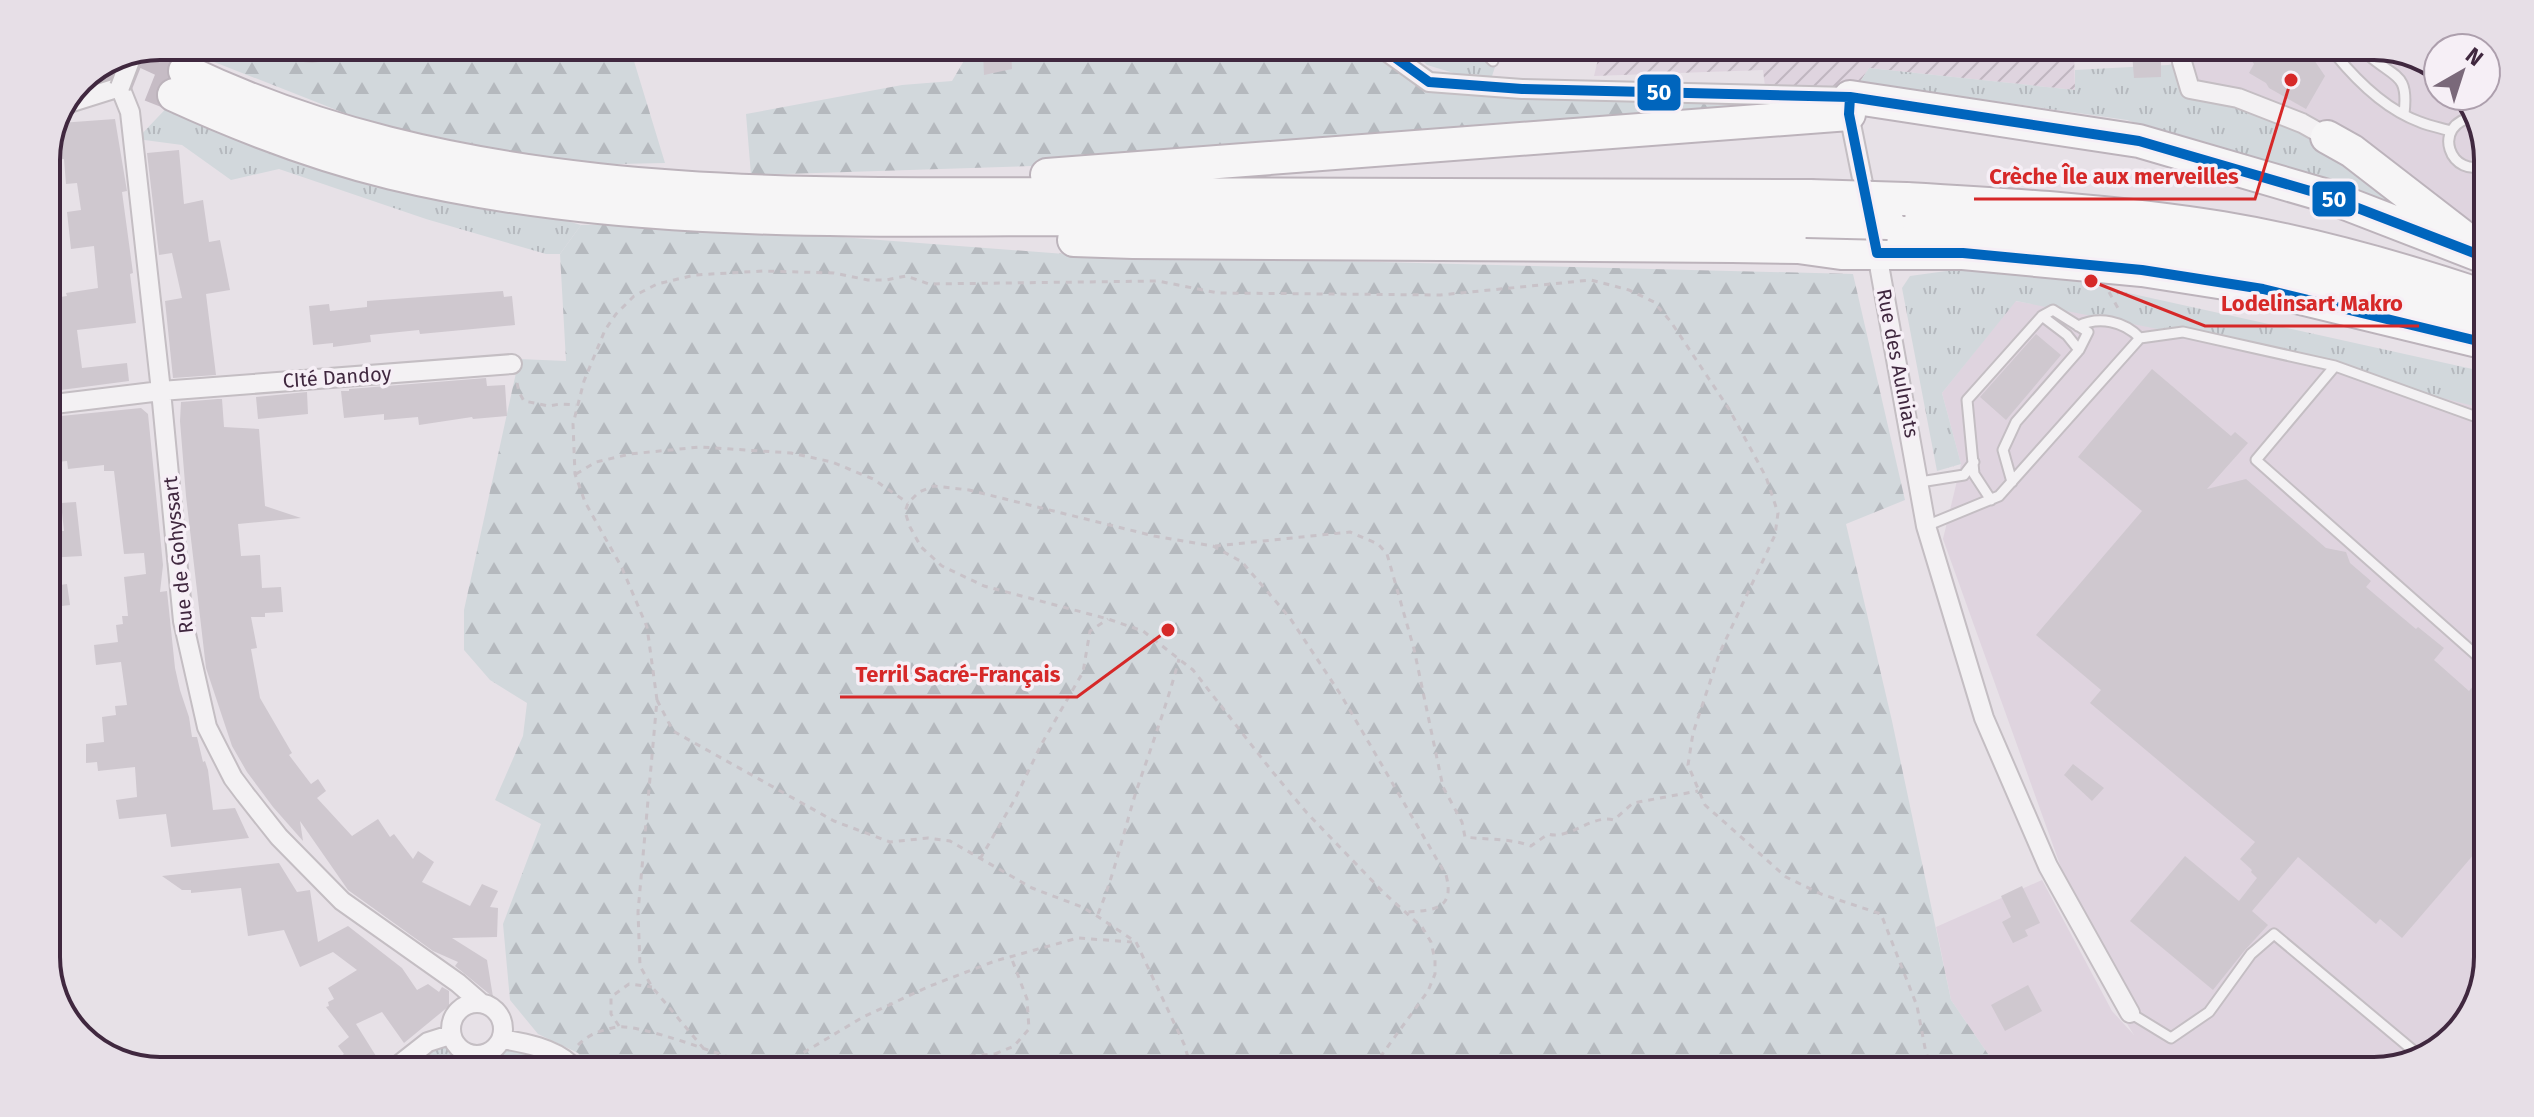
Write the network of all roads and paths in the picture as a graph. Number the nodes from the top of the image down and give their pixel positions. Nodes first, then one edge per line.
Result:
1 (1398, 60) edge
2 (2182, 60) edge
3 (2341, 60) edge
4 (2375, 60) edge
5 (128, 65) edge
6 (117, 94) junction
7 (80, 101) edge
8 (1850, 106) junction
9 (2404, 114) junction
10 (2465, 119) edge
11 (2451, 131) junction
12 (2327, 137) joint
13 (2474, 168) edge
14 (904, 194) junction
15 (1808, 208) junction
16 (2420, 217) junction
17 (877, 219) junction
18 (2474, 249) edge
19 (2090, 251) junction
20 (1877, 253) junction
21 (2474, 293) edge
22 (2042, 316) junction
23 (2474, 319) edge
24 (2078, 326) junction
25 (2130, 327) junction
26 (2140, 338) junction
27 (2474, 340) edge
28 (2079, 350) junction
29 (512, 364) joint
30 (2335, 366) junction
31 (161, 391) junction
32 (60, 403) edge
33 (577, 405) junction
34 (2474, 416) edge
35 (1974, 462) junction
36 (575, 474) junction
37 (1920, 482) junction
38 (2012, 482) junction
39 (1991, 500) junction
40 (908, 503) junction
41 (1926, 526) junction
42 (1213, 546) junction
43 (1108, 619) junction
44 (2474, 653) edge
45 (1179, 659) junction
46 (657, 700) junction
47 (1698, 791) junction
48 (979, 860) junction
49 (1408, 912) junction
50 (1097, 916) junction
51 (1136, 942) junction
52 (1011, 957) junction
53 (652, 987) junction
54 (481, 1003) junction
55 (2130, 1013) joint
56 (620, 1027) junction
57 (450, 1035) junction
58 (502, 1039) junction
59 (704, 1049) junction
60 (2412, 1049) edge
61 (995, 1054) junction
62 (409, 1057) edge
63 (472, 1057) edge
64 (482, 1057) edge
65 (558, 1057) edge
66 (570, 1057) edge
67 (727, 1057) edge
68 (796, 1057) edge
69 (955, 1057) edge
70 (997, 1057) edge
71 (1188, 1057) edge
72 (1380, 1057) edge
73 (1928, 1057) edge

1 - 8 street
2 - 12 street
3 - 9 lane
4 - 9 lane
5 - 6 street, bridge
6 - 7 street
6 - 31 street, Rue de Gohyssart
8 - 14 highway
8 - 16 highway
8 - 20 street, Rue des Aulniats
9 - 11 lane
10 - 11 lane
11 - 13 lane
12 - 16 highway
14 - 15 highway
14 - 17 highway
15 - 17 highway
15 - 19 highway, bridge
15 - 21 highway, bridge
16 - 18 highway
17 - 20 highway
19 - 20 highway
19 - 23 highway
19 - 25 path
19 - 27 highway
20 - 37 street, Rue des Aulniats
22 - 24 lane
22 - 28 lane
22 - 35 lane
24 - 25 lane
24 - 28 lane
25 - 26 lane
26 - 30 lane
26 - 38 lane
28 - 38 lane
29 - 31 street, CIté Dandoy
29 - 33 path
30 - 34 lane
30 - 44 lane
31 - 32 street, CIté Dandoy
31 - 54 street, Rue de Gohyssart
33 - 36 path
33 - 47 path
35 - 37 lane
35 - 39 lane
36 - 40 path
36 - 46 path
37 - 41 street, Rue des Aulniats
38 - 39 lane
39 - 41 lane
40 - 42 path
40 - 43 path
41 - 55 street, Rue des Aulniats
42 - 47 path
42 - 49 path
43 - 45 path
43 - 48 path
45 - 49 path
45 - 50 path
46 - 48 path
46 - 53 path
47 - 73 path
48 - 50 path
49 - 72 path
50 - 51 path
51 - 52 path
51 - 71 path
52 - 61 path
52 - 68 path
53 - 56 path
53 - 59 path
54 - 57 street
54 - 58 street, Rue de Gohyssart
55 - 60 lane
56 - 59 path
56 - 66 path
57 - 62 street
57 - 63 street
58 - 64 street
58 - 65 street
59 - 67 path
61 - 69 path
61 - 70 path

